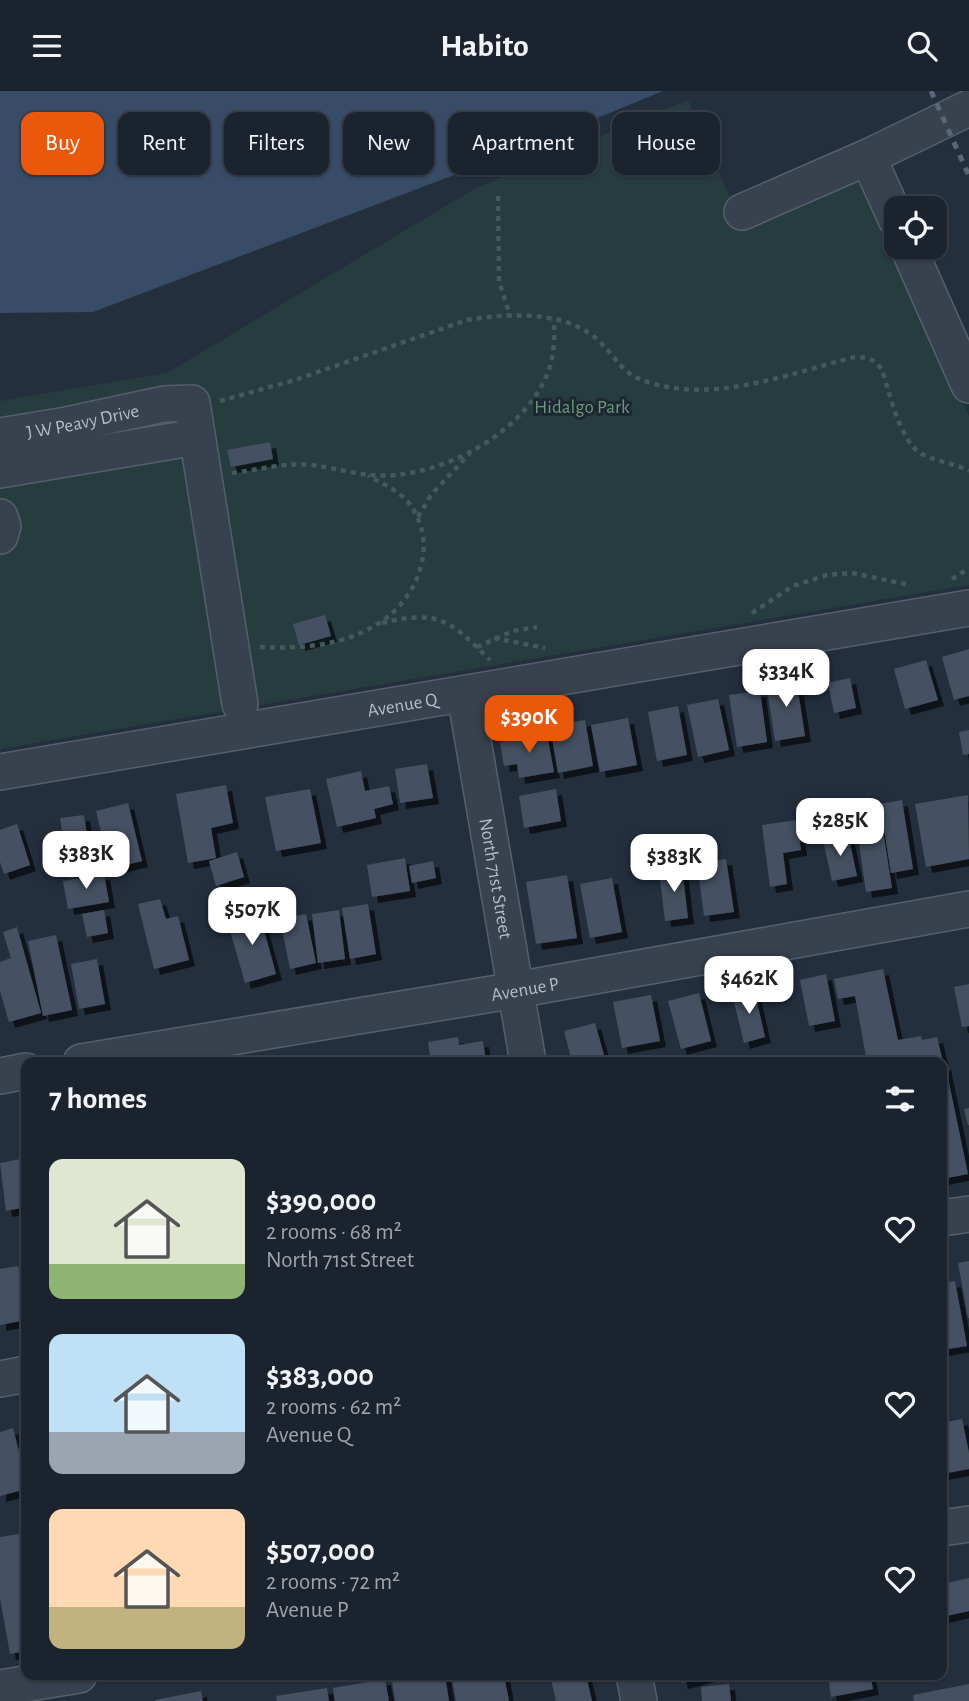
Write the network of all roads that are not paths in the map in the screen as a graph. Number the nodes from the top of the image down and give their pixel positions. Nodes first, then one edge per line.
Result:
1 (969, 108) edge
2 (868, 157) junction
3 (886, 196) edge
4 (742, 212) dead end
5 (913, 259) edge
6 (969, 385) edge
7 (0, 436) edge
8 (197, 437) junction
9 (0, 470) edge
10 (0, 517) edge
11 (0, 536) edge
12 (958, 595) edge
13 (465, 694) junction
14 (240, 704) dead end
15 (0, 772) edge
16 (969, 909) edge
17 (516, 990) junction
18 (111, 1057) edge
19 (527, 1057) edge
20 (21, 1072) edge
21 (0, 1076) edge
22 (969, 1214) edge
23 (947, 1218) edge
24 (21, 1375) edge
25 (0, 1379) edge
26 (969, 1524) edge
27 (947, 1527) edge
28 (49, 1680) edge
29 (635, 1680) edge
30 (0, 1688) edge
31 (639, 1701) edge

1 - 2 street
2 - 3 street
2 - 4 street
5 - 6 street
7 - 8 street, J W Peavy Drive
8 - 9 street
8 - 14 street
10 - 11 street
12 - 13 street, Avenue Q
13 - 15 street, Avenue Q
13 - 17 street, North 71st Street
16 - 17 street, Avenue P
17 - 18 street, Avenue P
17 - 19 street, North 71st Street
20 - 21 street
22 - 23 street
24 - 25 street
26 - 27 street
28 - 30 street
29 - 31 street

